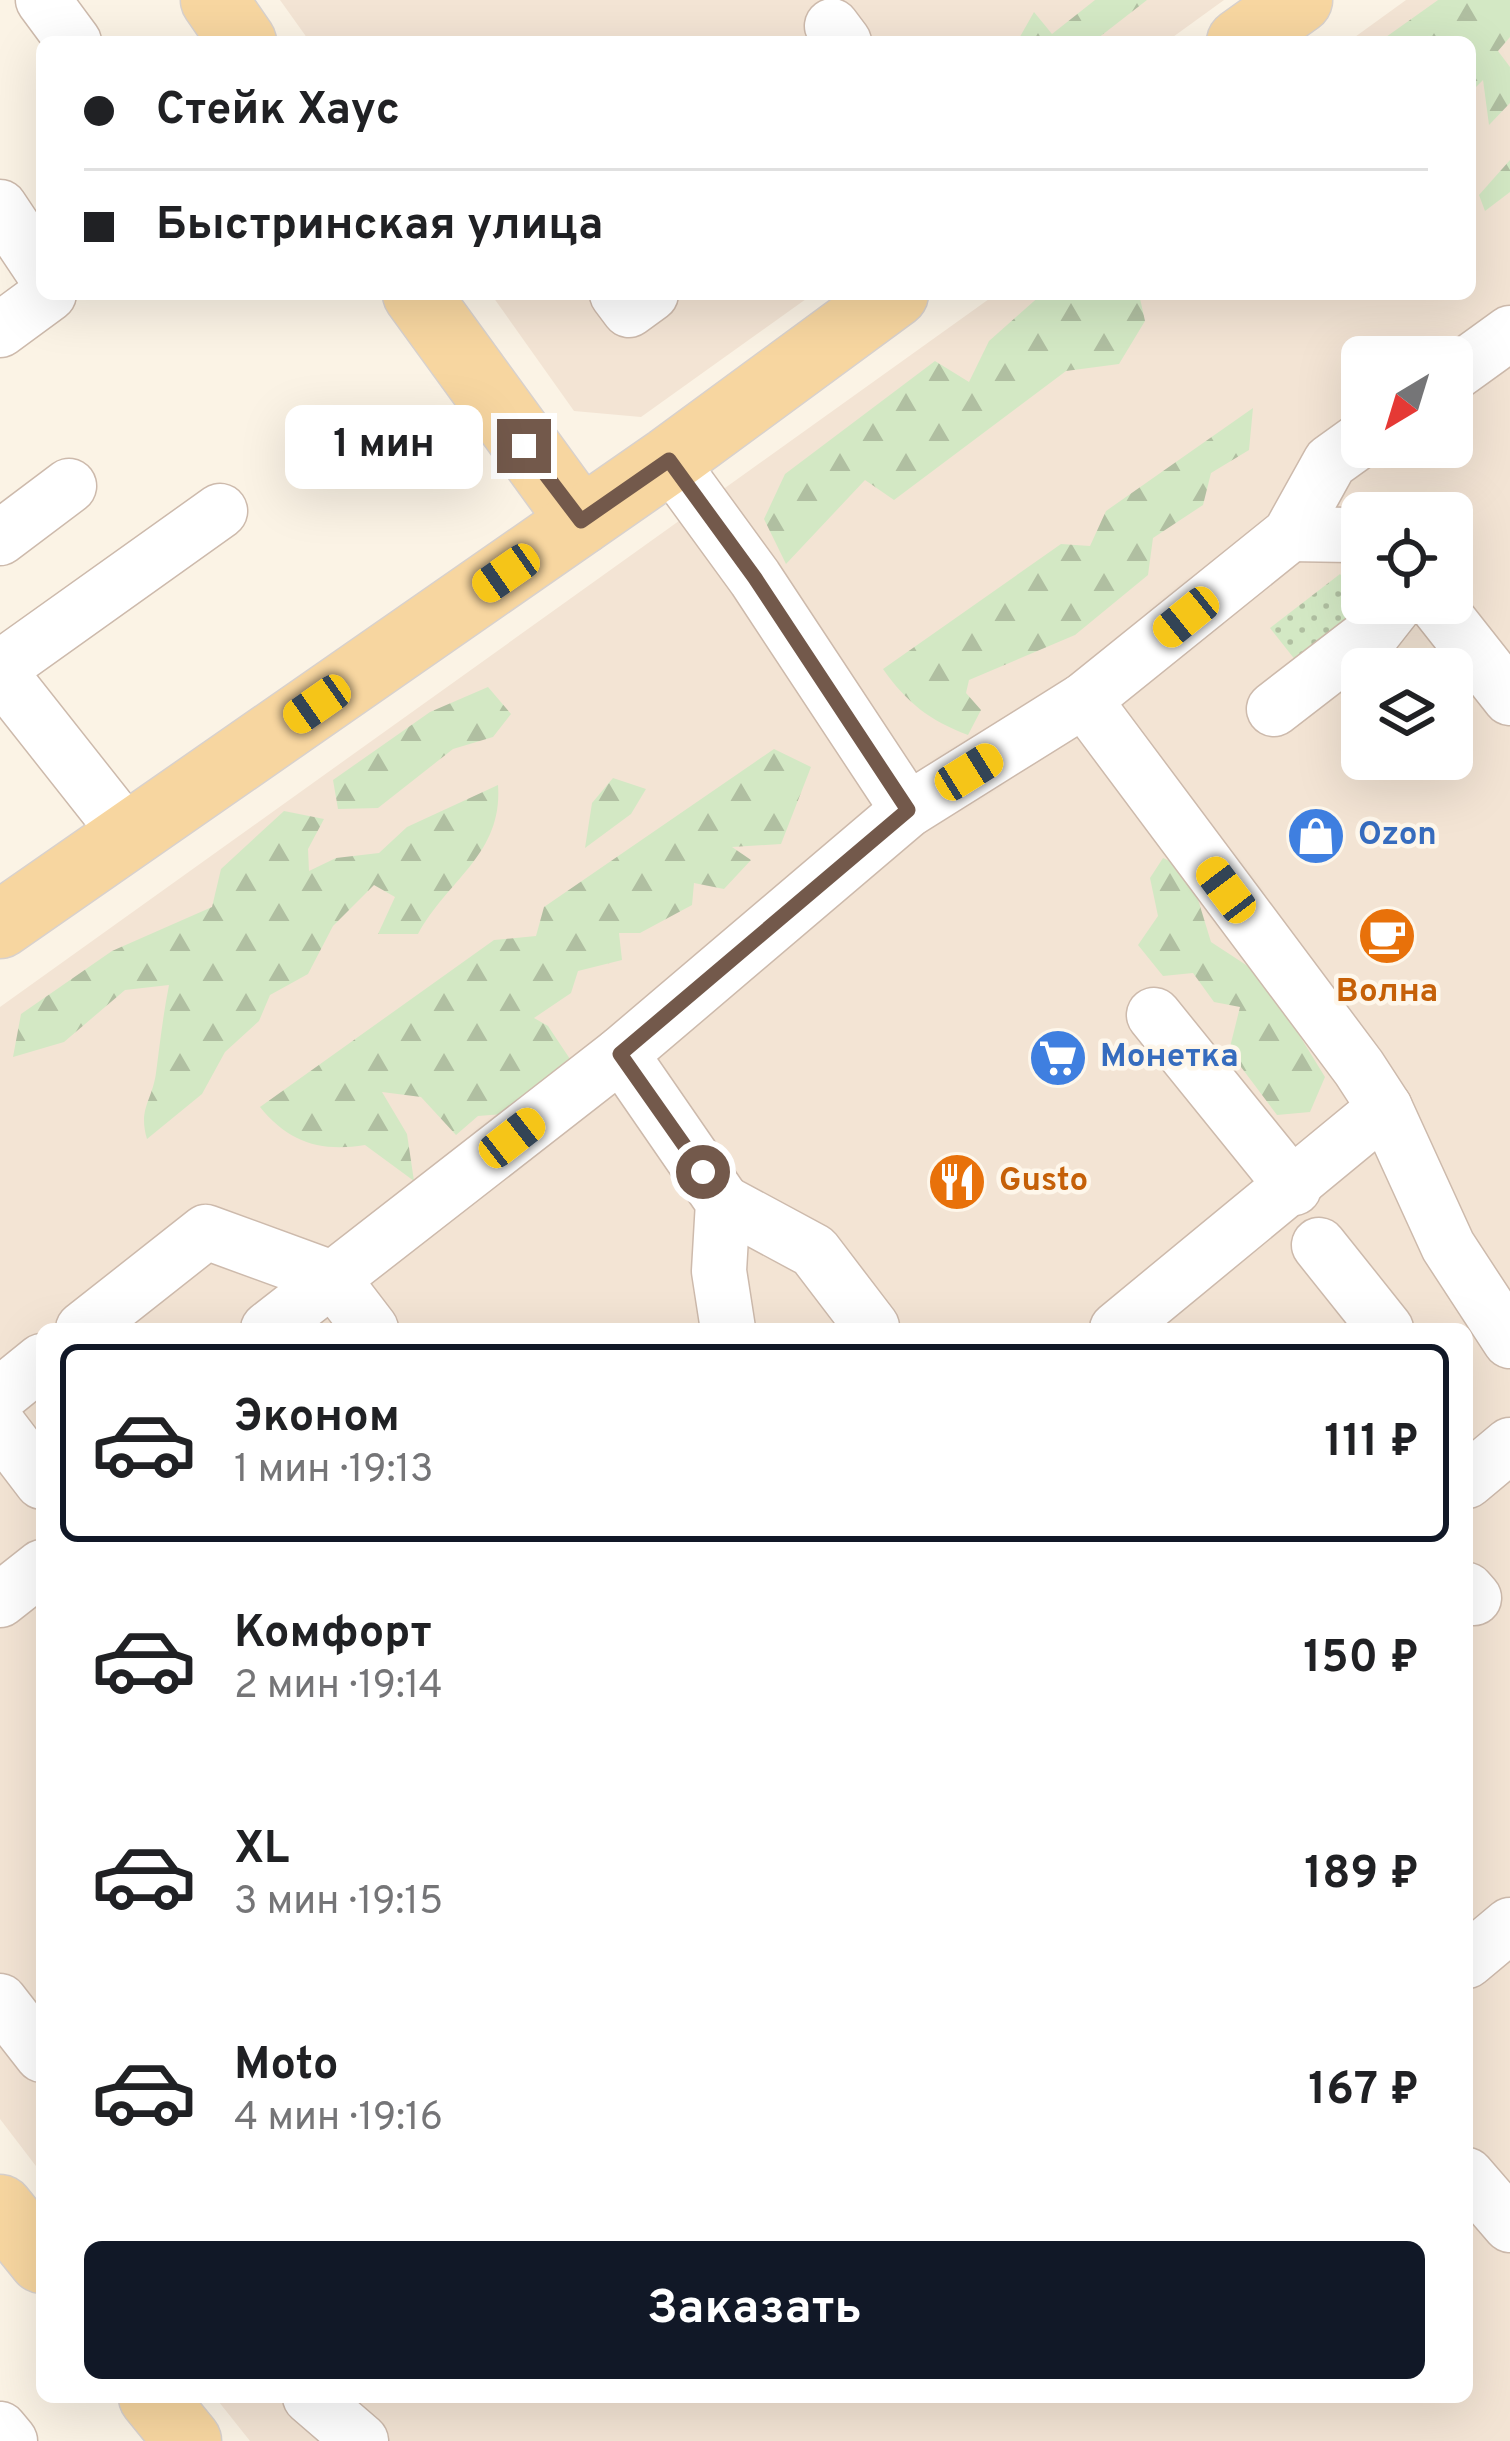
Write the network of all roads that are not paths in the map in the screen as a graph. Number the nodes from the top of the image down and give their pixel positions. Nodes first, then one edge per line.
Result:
1 (43, 0) edge
2 (214, 0) edge
3 (70, 36) edge
4 (239, 36) edge
5 (0, 207) edge
6 (36, 260) edge
7 (42, 300) edge
8 (420, 300) edge
9 (620, 300) edge
10 (642, 300) edge
11 (887, 300) edge
12 (0, 330) edge
13 (1510, 333) edge
14 (1473, 360) edge
15 (1341, 454) edge
16 (669, 460) junction
17 (69, 487) dead end
18 (220, 511) dead end
19 (581, 521) junction
20 (1290, 534) junction
21 (1341, 535) edge
22 (0, 538) edge
23 (1380, 624) edge
24 (1452, 624) edge
25 (0, 671) edge
26 (1510, 698) edge
27 (1084, 700) junction
28 (1274, 709) dead end
29 (899, 796) junction
30 (128, 836) junction
31 (0, 926) edge
32 (1154, 1015) dead end
33 (620, 1054) junction
34 (1385, 1108) junction
35 (1294, 1188) junction
36 (723, 1202) junction
37 (1319, 1245) dead end
38 (332, 1278) junction
39 (91, 1323) edge
40 (276, 1323) edge
41 (366, 1323) edge
42 (727, 1323) edge
43 (868, 1323) edge
44 (1125, 1323) edge
45 (1381, 1323) edge
46 (1510, 1341) edge
47 (36, 1366) edge
48 (0, 1395) edge
49 (0, 1427) edge
50 (36, 1474) edge
51 (36, 1572) edge
52 (0, 1600) edge
53 (1510, 1925) edge
54 (1473, 1956) edge
55 (0, 2001) edge
56 (36, 2047) edge
57 (1473, 2182) edge
58 (0, 2208) edge
59 (1510, 2225) edge
60 (36, 2253) edge
61 (157, 2403) edge
62 (317, 2403) edge
63 (0, 2429) edge
64 (10, 2441) edge
65 (188, 2441) edge
66 (361, 2441) edge

1 - 3 lane
2 - 4 main road
5 - 6 lane
7 - 12 lane
8 - 19 main road
9 - 10 lane
11 - 16 main road
13 - 14 lane
15 - 20 lane
16 - 19 main road
16 - 29 lane
17 - 22 lane
18 - 25 lane
19 - 30 main road
20 - 21 lane
20 - 27 lane
23 - 28 lane
24 - 26 lane
25 - 30 lane
27 - 29 lane
27 - 34 lane
29 - 33 lane
30 - 31 main road
32 - 35 lane
33 - 36 lane
33 - 38 lane
34 - 35 lane
34 - 46 lane
35 - 44 lane
36 - 42 lane
36 - 43 lane
37 - 45 lane
38 - 39 lane
38 - 40 lane
38 - 41 lane
47 - 48 lane
49 - 50 lane
51 - 52 lane
53 - 54 lane
55 - 56 lane
57 - 59 lane
58 - 60 main road
61 - 65 main road
62 - 66 lane
63 - 64 lane

